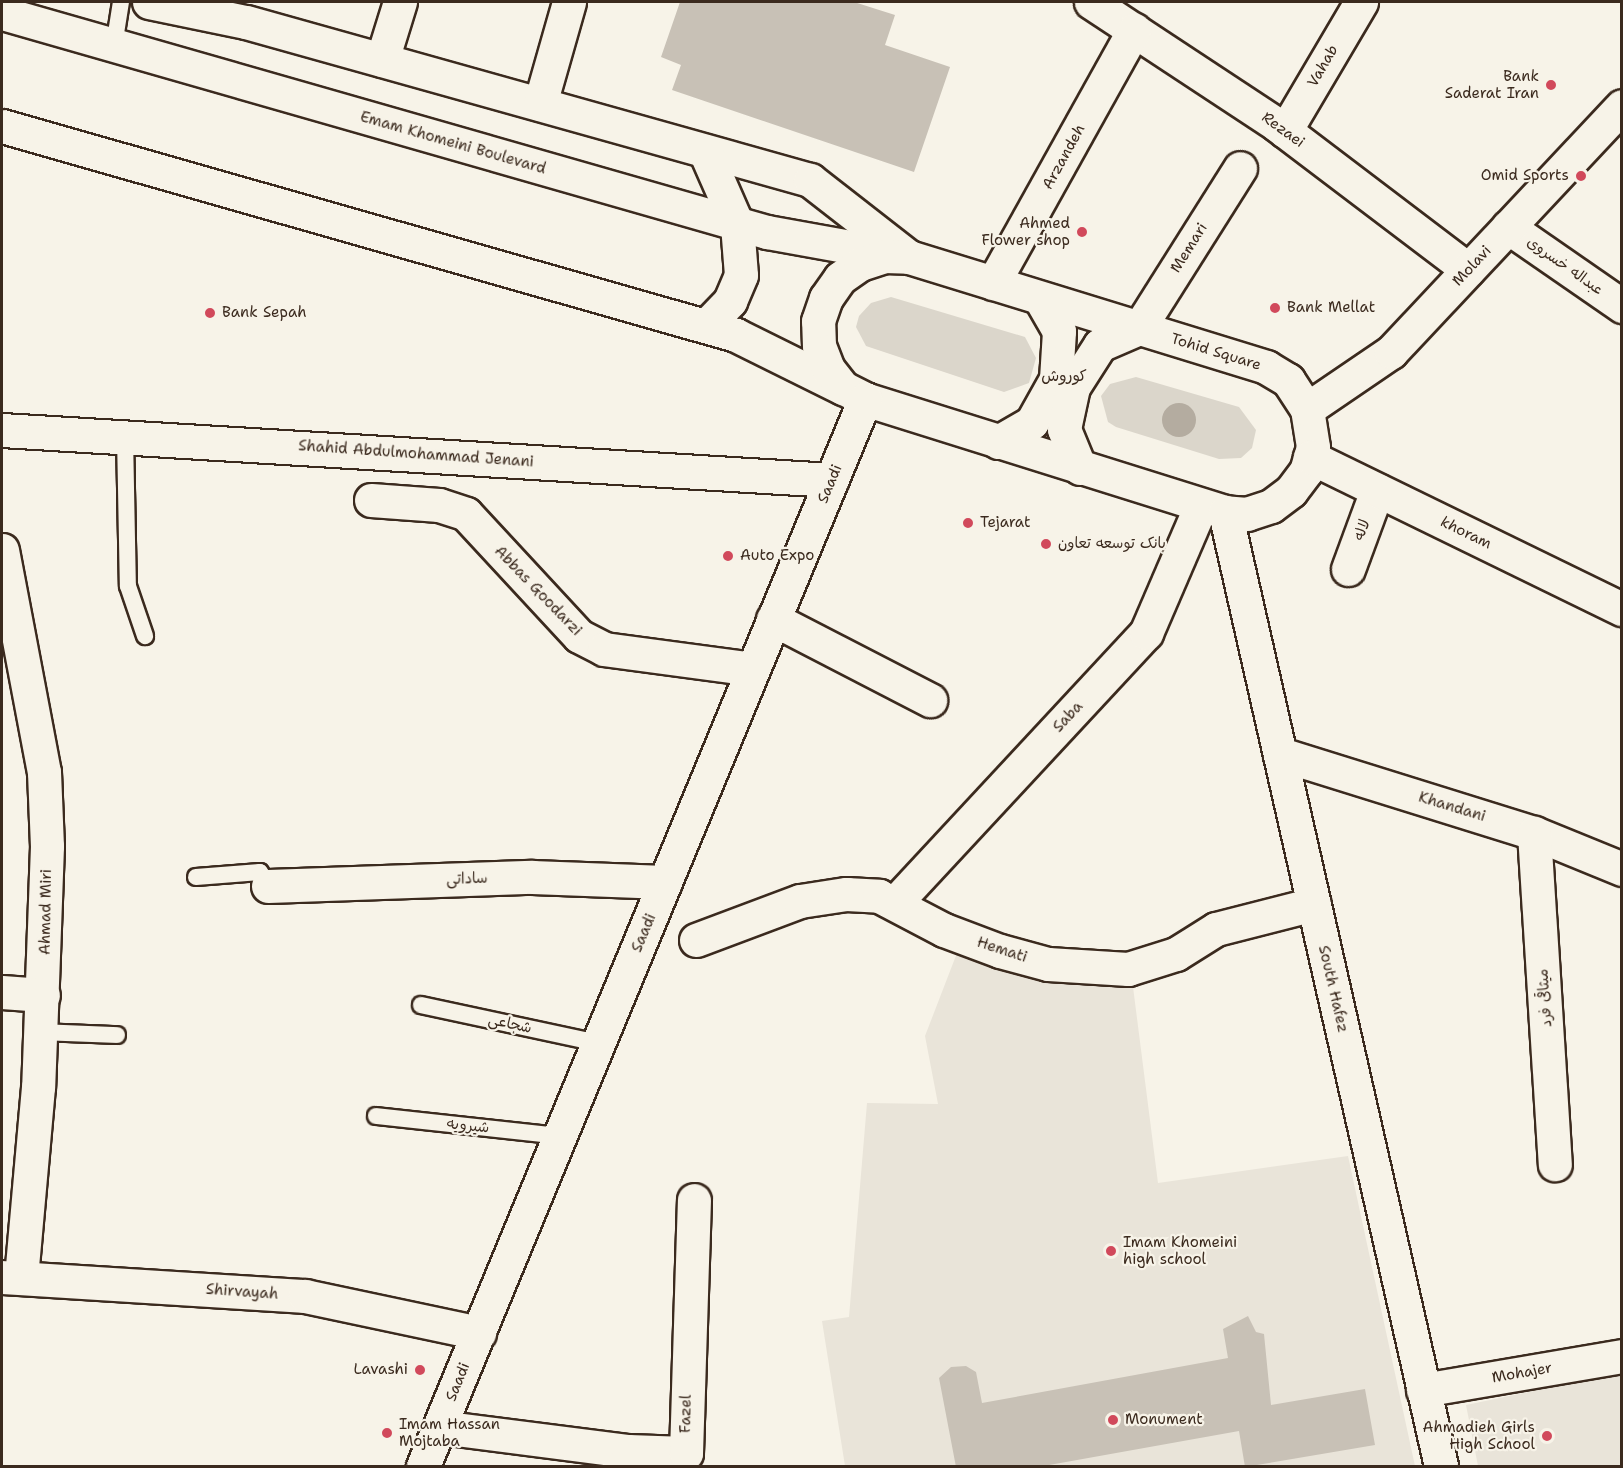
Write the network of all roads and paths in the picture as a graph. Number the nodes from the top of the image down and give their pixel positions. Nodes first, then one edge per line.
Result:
1 (121, 2) edge
2 (149, 2) edge
3 (400, 2) edge
4 (569, 2) edge
5 (1091, 2) edge
6 (1361, 2) edge
7 (7, 10) edge
8 (249, 11) edge
9 (1134, 30) junction
10 (114, 45) junction
11 (382, 60) junction
12 (540, 104) junction
13 (1622, 106) edge
14 (2, 126) edge
15 (1285, 131) junction
16 (705, 151) junction
17 (1240, 168) dead end
18 (737, 224) junction
19 (1508, 227) junction
20 (909, 257) junction
21 (1468, 270) junction
22 (993, 283) junction
23 (1040, 298) junction
24 (1622, 306) edge
25 (706, 326) junction
26 (1139, 328) junction
27 (854, 394) junction
28 (1307, 409) junction
29 (2, 430) edge
30 (125, 436) junction
31 (998, 442) junction
32 (1310, 457) junction
33 (1080, 468) junction
34 (831, 480) junction
35 (1377, 490) junction
36 (371, 500) dead end
37 (1213, 508) junction
38 (2, 550) edge
39 (1348, 569) dead end
40 (1622, 609) edge
41 (773, 619) junction
42 (145, 636) dead end
43 (753, 669) junction
44 (930, 700) dead end
45 (1280, 754) junction
46 (1534, 833) junction
47 (1622, 869) edge
48 (196, 877) dead end
49 (665, 882) junction
50 (268, 886) joint
51 (895, 903) junction
52 (1314, 904) junction
53 (696, 940) dead end
54 (2, 992) edge
55 (43, 995) junction
56 (421, 1005) dead end
57 (41, 1032) junction
58 (117, 1035) dead end
59 (598, 1043) junction
60 (376, 1116) dead end
61 (560, 1136) junction
62 (1555, 1164) dead end
63 (694, 1200) dead end
64 (14, 1222) edge
65 (11, 1277) edge
66 (478, 1333) junction
67 (1622, 1356) edge
68 (1423, 1390) junction
69 (440, 1426) junction
70 (423, 1467) edge
71 (1441, 1467) edge

1 - 10 lane
2 - 8 street
3 - 11 street
4 - 12 street
5 - 9 street, Rezaei
6 - 15 street, Vahab
7 - 10 street, Emam Khomeini Boulevard
8 - 11 street
9 - 15 street, Rezaei
9 - 22 street, Arzandeh
10 - 18 street, Emam Khomeini Boulevard
11 - 12 street
12 - 16 street
13 - 19 street, Molavi
14 - 25 street
15 - 21 street, Rezaei
16 - 18 street
16 - 20 street
17 - 26 street, Memari
18 - 20 street, Emam Khomeini Boulevard
18 - 25 street
19 - 21 street, Molavi
19 - 24 street, عبداله خسروی
20 - 22 street, Tohid Square
20 - 27 street, Tohid Square
21 - 28 street, Molavi
22 - 23 street, Tohid Square
23 - 26 street, Tohid Square
23 - 31 street
25 - 27 street
26 - 28 street, Tohid Square
26 - 33 street
27 - 31 street, Tohid Square
27 - 34 street, Saadi
28 - 32 street, Tohid Square
29 - 30 street, Shahid Abdulmohammad Jenani
30 - 34 street, Shahid Abdulmohammad Jenani
30 - 42 lane
31 - 33 street, Tohid Square
32 - 35 street, khoram
32 - 37 street, Tohid Square
33 - 37 street, Tohid Square
34 - 41 street, Saadi
35 - 39 street, لاله
35 - 40 street, khoram
36 - 43 street, Abbas Goodarzi
37 - 45 street, South Hafez
37 - 51 street, Saba
38 - 55 street, Ahmad Miri
41 - 43 street, Saadi
41 - 44 street
43 - 49 street, Saadi
45 - 46 street, Khandani
45 - 52 street, South Hafez
46 - 47 street, Khandani
46 - 62 street, میثاقی فرد
48 - 50 lane
49 - 50 street, ساداتی
49 - 59 street, Saadi
51 - 52 street, Hemati
51 - 53 street, Hemati
52 - 68 street, South Hafez
54 - 55 street
55 - 57 street, Ahmad Miri
56 - 59 lane, شجاعی
57 - 58 lane
57 - 64 street, Ahmad Miri
59 - 61 street, Saadi
60 - 61 lane, شیرویه
61 - 66 street, Saadi
63 - 69 street, Fazel
64 - 65 street, Ahmad Miri
65 - 66 street, Shirvayah
66 - 69 street, Saadi
67 - 68 street, Mohajer
68 - 71 street, South Hafez
69 - 70 street, Saadi

